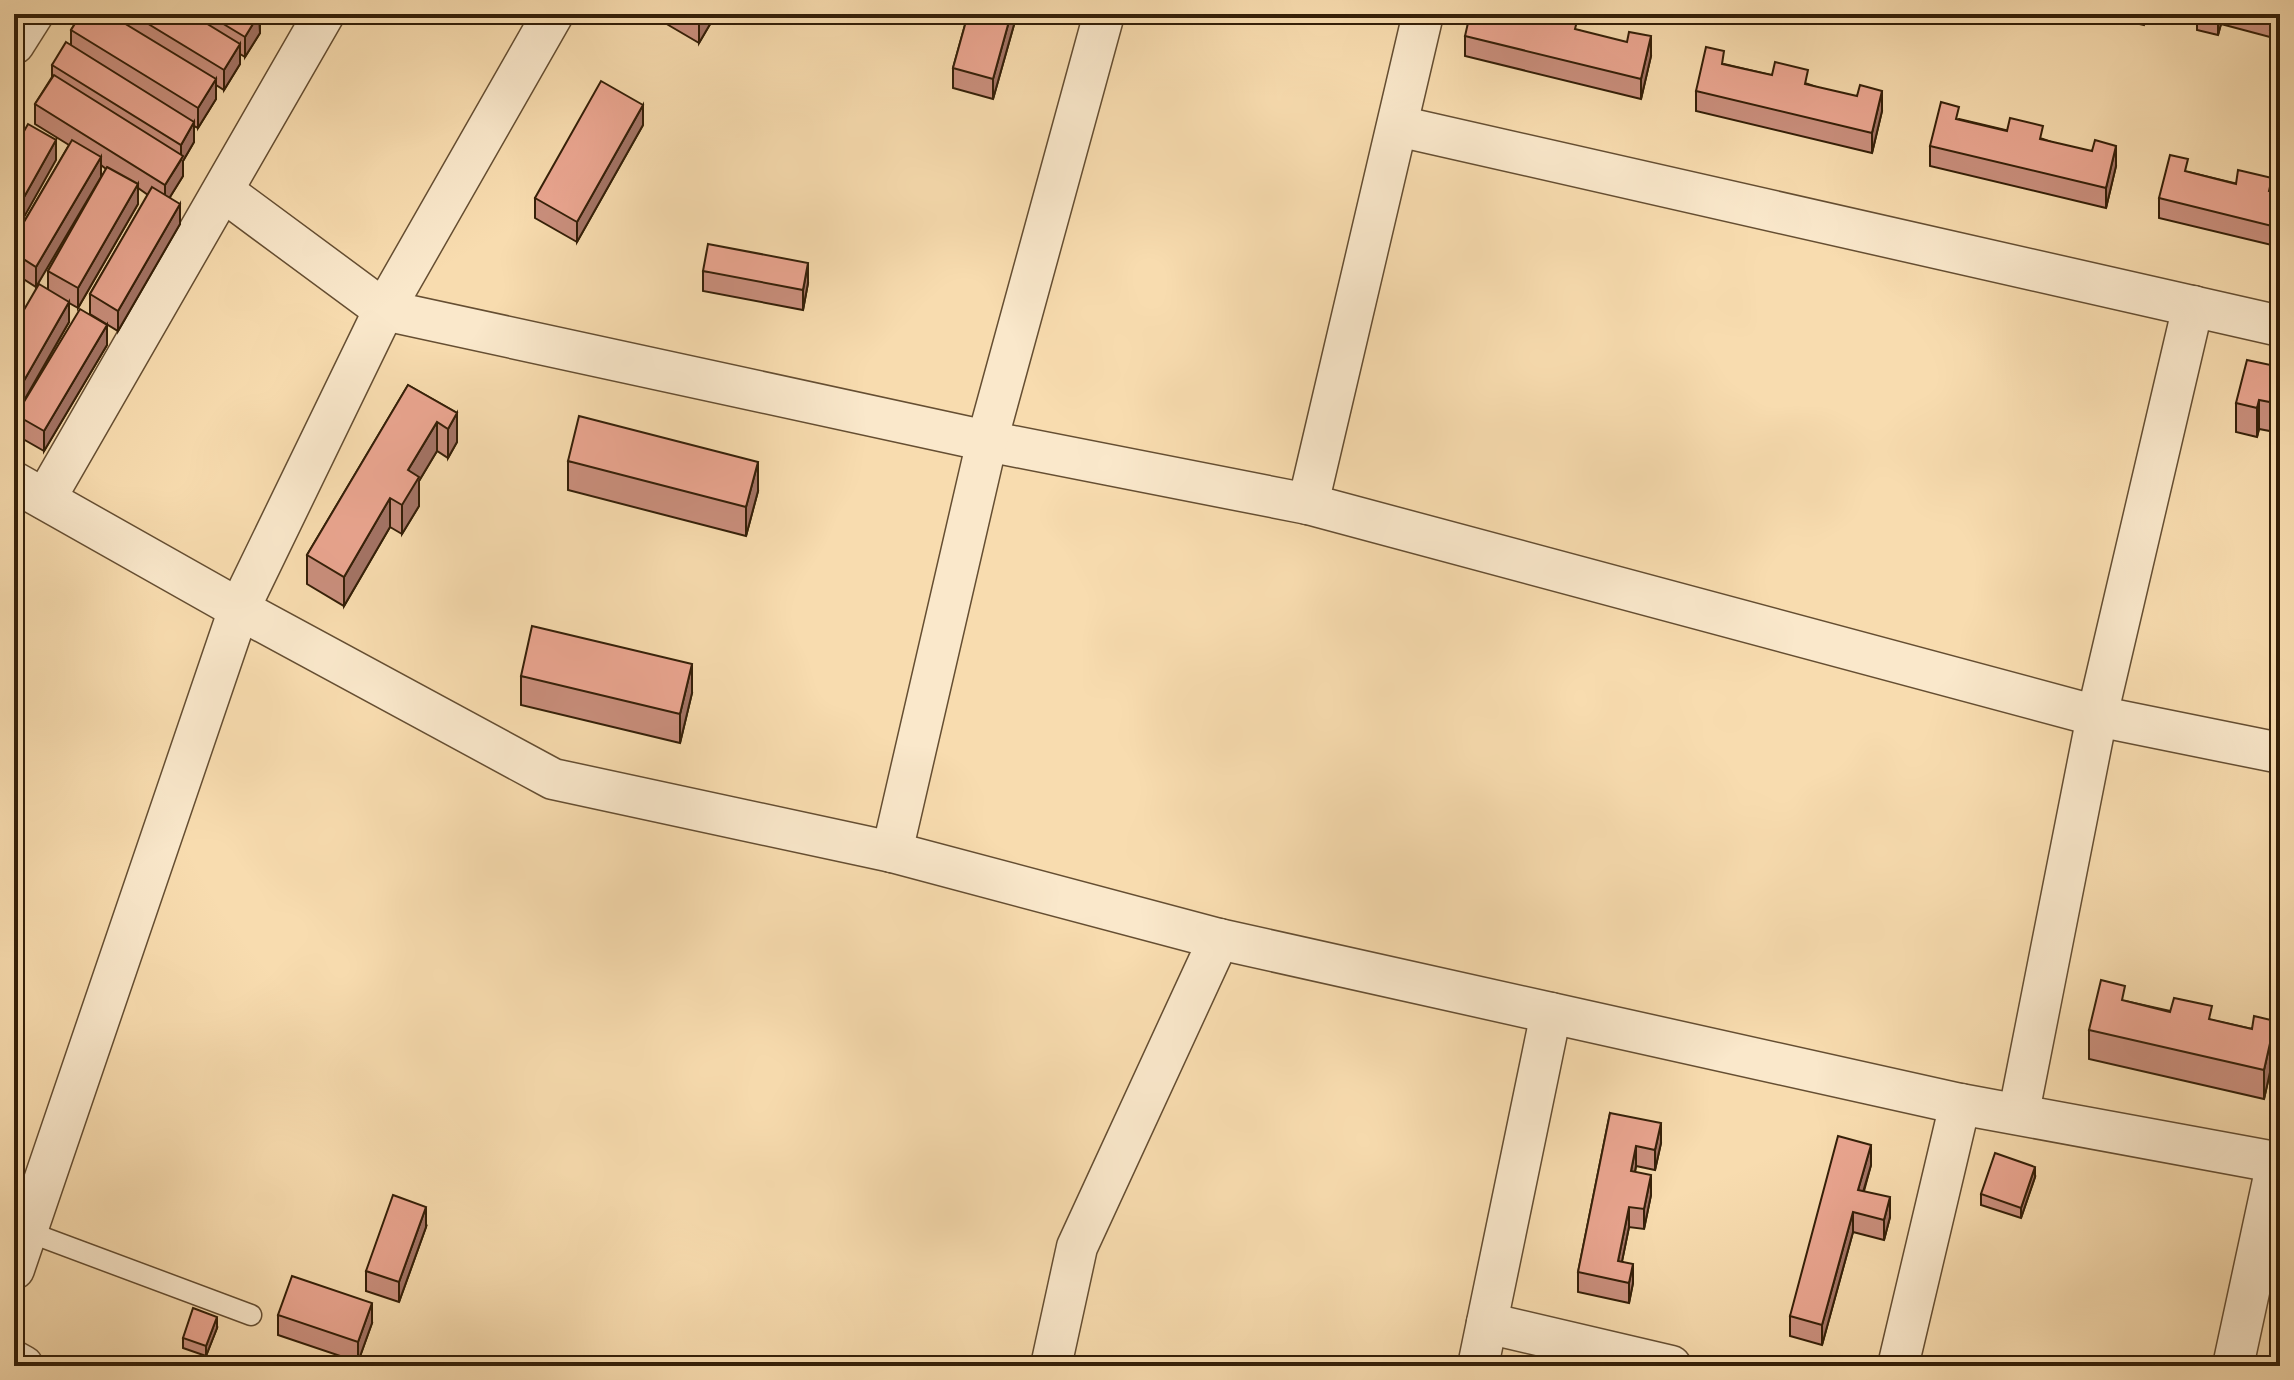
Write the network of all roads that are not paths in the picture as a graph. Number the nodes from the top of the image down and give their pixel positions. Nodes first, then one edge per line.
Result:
1 (33, 14) edge
2 (324, 14) edge
3 (553, 14) edge
4 (1104, 14) edge
5 (1423, 14) edge
6 (14, 44) edge
7 (1398, 126) junction
8 (223, 191) junction
9 (2193, 306) junction
10 (384, 310) junction
11 (2280, 326) edge
12 (987, 441) junction
13 (30, 491) edge
14 (1308, 504) junction
15 (239, 609) junction
16 (2097, 716) junction
17 (2280, 753) edge
18 (892, 852) junction
19 (1219, 939) junction
20 (1551, 1013) junction
21 (1960, 1104) junction
22 (2019, 1112) junction
23 (2278, 1163) edge
24 (26, 1231) junction
25 (14, 1269) edge
26 (251, 1315) dead end
27 (1487, 1323) junction
28 (14, 1361) edge
29 (23, 1366) edge
30 (1051, 1366) edge
31 (1478, 1366) edge
32 (1671, 1366) edge
33 (1898, 1366) edge
34 (2233, 1366) edge

1 - 6 street
2 - 8 street
3 - 10 street
4 - 12 street
5 - 7 street
7 - 9 street
7 - 14 street
8 - 10 street
8 - 13 street
9 - 11 street
9 - 16 street
10 - 12 street
10 - 15 street
12 - 14 street
12 - 18 street
13 - 15 street
14 - 16 street
15 - 18 street
15 - 24 street
16 - 17 street
16 - 22 street
18 - 19 street
19 - 20 street
19 - 30 street
20 - 21 street
20 - 27 street
21 - 22 street
21 - 33 street
22 - 23 street
23 - 34 street
24 - 25 street
24 - 26 lane
27 - 31 street
27 - 32 street
28 - 29 street

